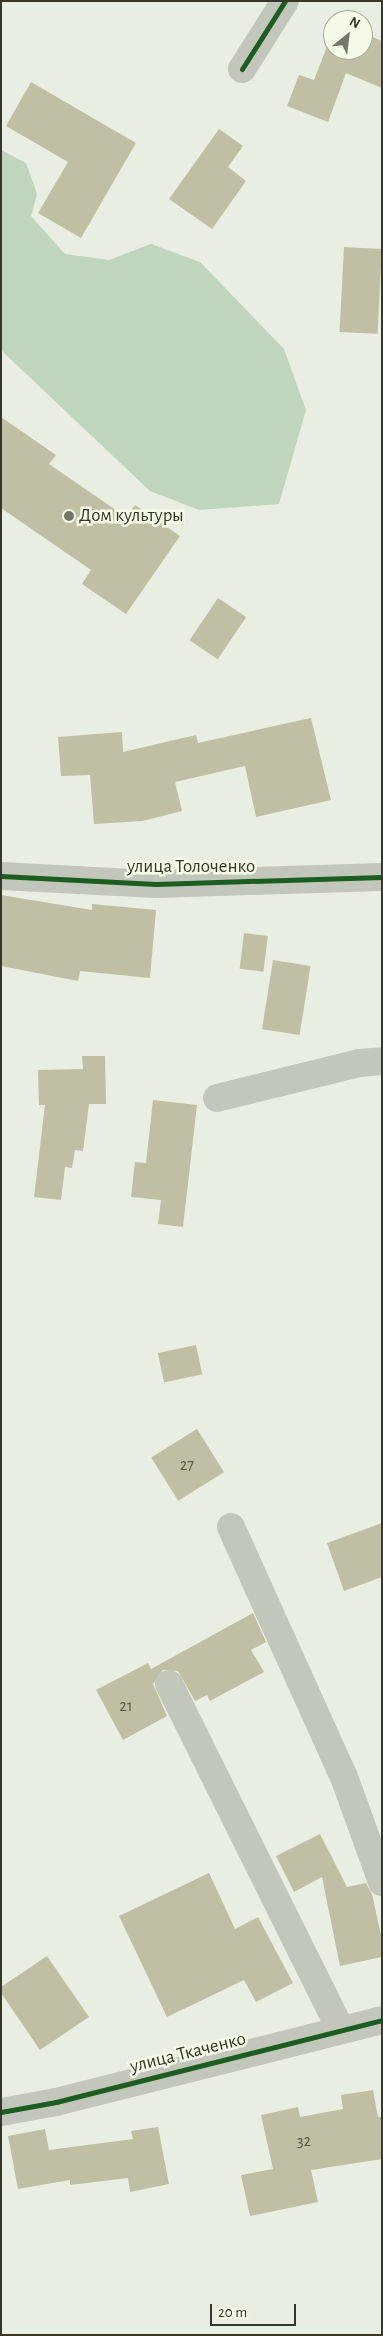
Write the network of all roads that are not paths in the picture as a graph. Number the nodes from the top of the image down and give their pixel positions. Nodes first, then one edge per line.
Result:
1 (285, 1) edge
2 (242, 69) dead end
3 (1, 876) edge
4 (382, 877) edge
5 (382, 1061) edge
6 (217, 1098) dead end
7 (231, 1527) dead end
8 (169, 1684) dead end
9 (382, 1882) edge
10 (382, 2020) edge
11 (340, 2029) junction
12 (1, 2112) edge

1 - 2 street
3 - 4 street, улица Толоченко
5 - 6 street
7 - 9 street
8 - 11 street
10 - 11 street, улица Ткаченко
11 - 12 street, улица Ткаченко

